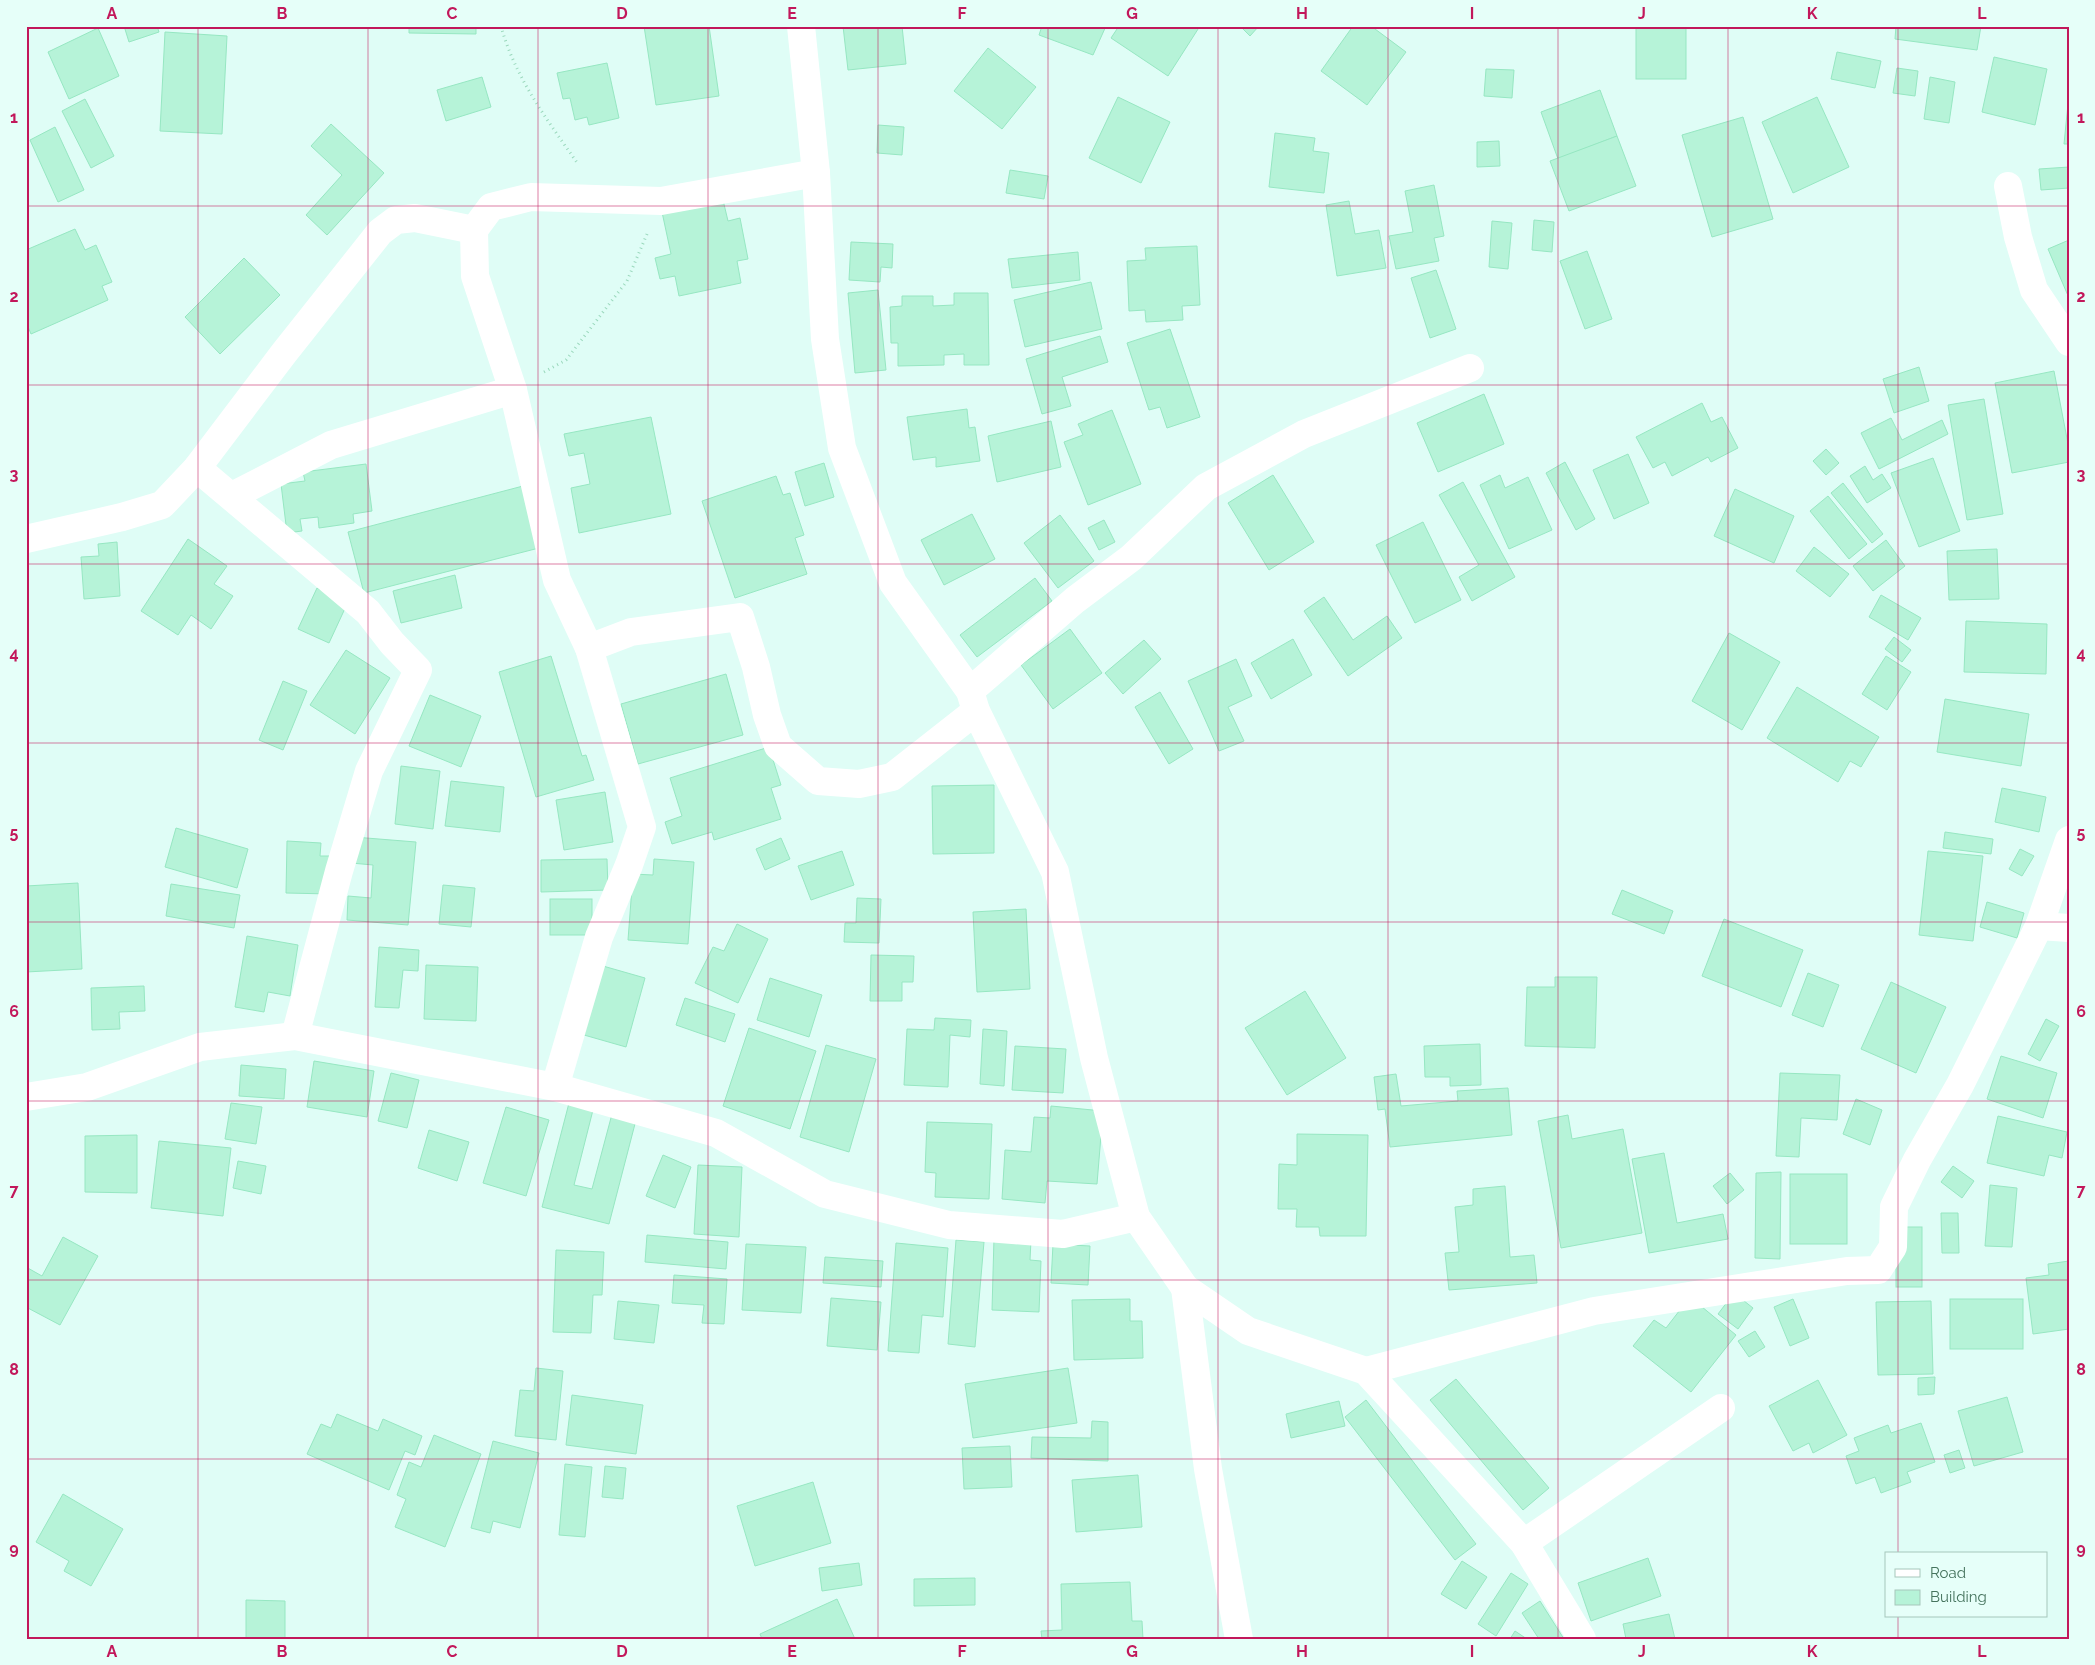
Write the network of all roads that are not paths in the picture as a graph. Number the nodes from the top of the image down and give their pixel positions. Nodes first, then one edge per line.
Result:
1 (801, 26) edge
2 (816, 173) junction
3 (2008, 186) dead end
4 (474, 230) junction
5 (2069, 342) edge
6 (1470, 368) dead end
7 (513, 390) junction
8 (197, 468) junction
9 (232, 496) junction
10 (26, 538) edge
11 (589, 648) junction
12 (973, 701) junction
13 (2069, 840) edge
14 (2038, 926) junction
15 (2069, 928) edge
16 (295, 1036) junction
17 (555, 1087) junction
18 (26, 1097) edge
19 (1136, 1217) junction
20 (1185, 1288) junction
21 (1366, 1371) junction
22 (1721, 1408) dead end
23 (1524, 1544) junction
24 (1239, 1639) edge
25 (1582, 1639) edge

1 - 2 street
2 - 4 street
2 - 12 street
3 - 5 street
4 - 7 street
4 - 8 street
6 - 12 street
7 - 9 street
7 - 11 street
8 - 9 street
8 - 10 street
9 - 16 street
11 - 12 street
11 - 17 street
12 - 19 street
13 - 14 street
14 - 15 street
14 - 21 street
16 - 17 street
16 - 18 street
17 - 19 street
19 - 20 street
20 - 21 street
20 - 24 street
21 - 23 street
22 - 23 street
23 - 25 street

